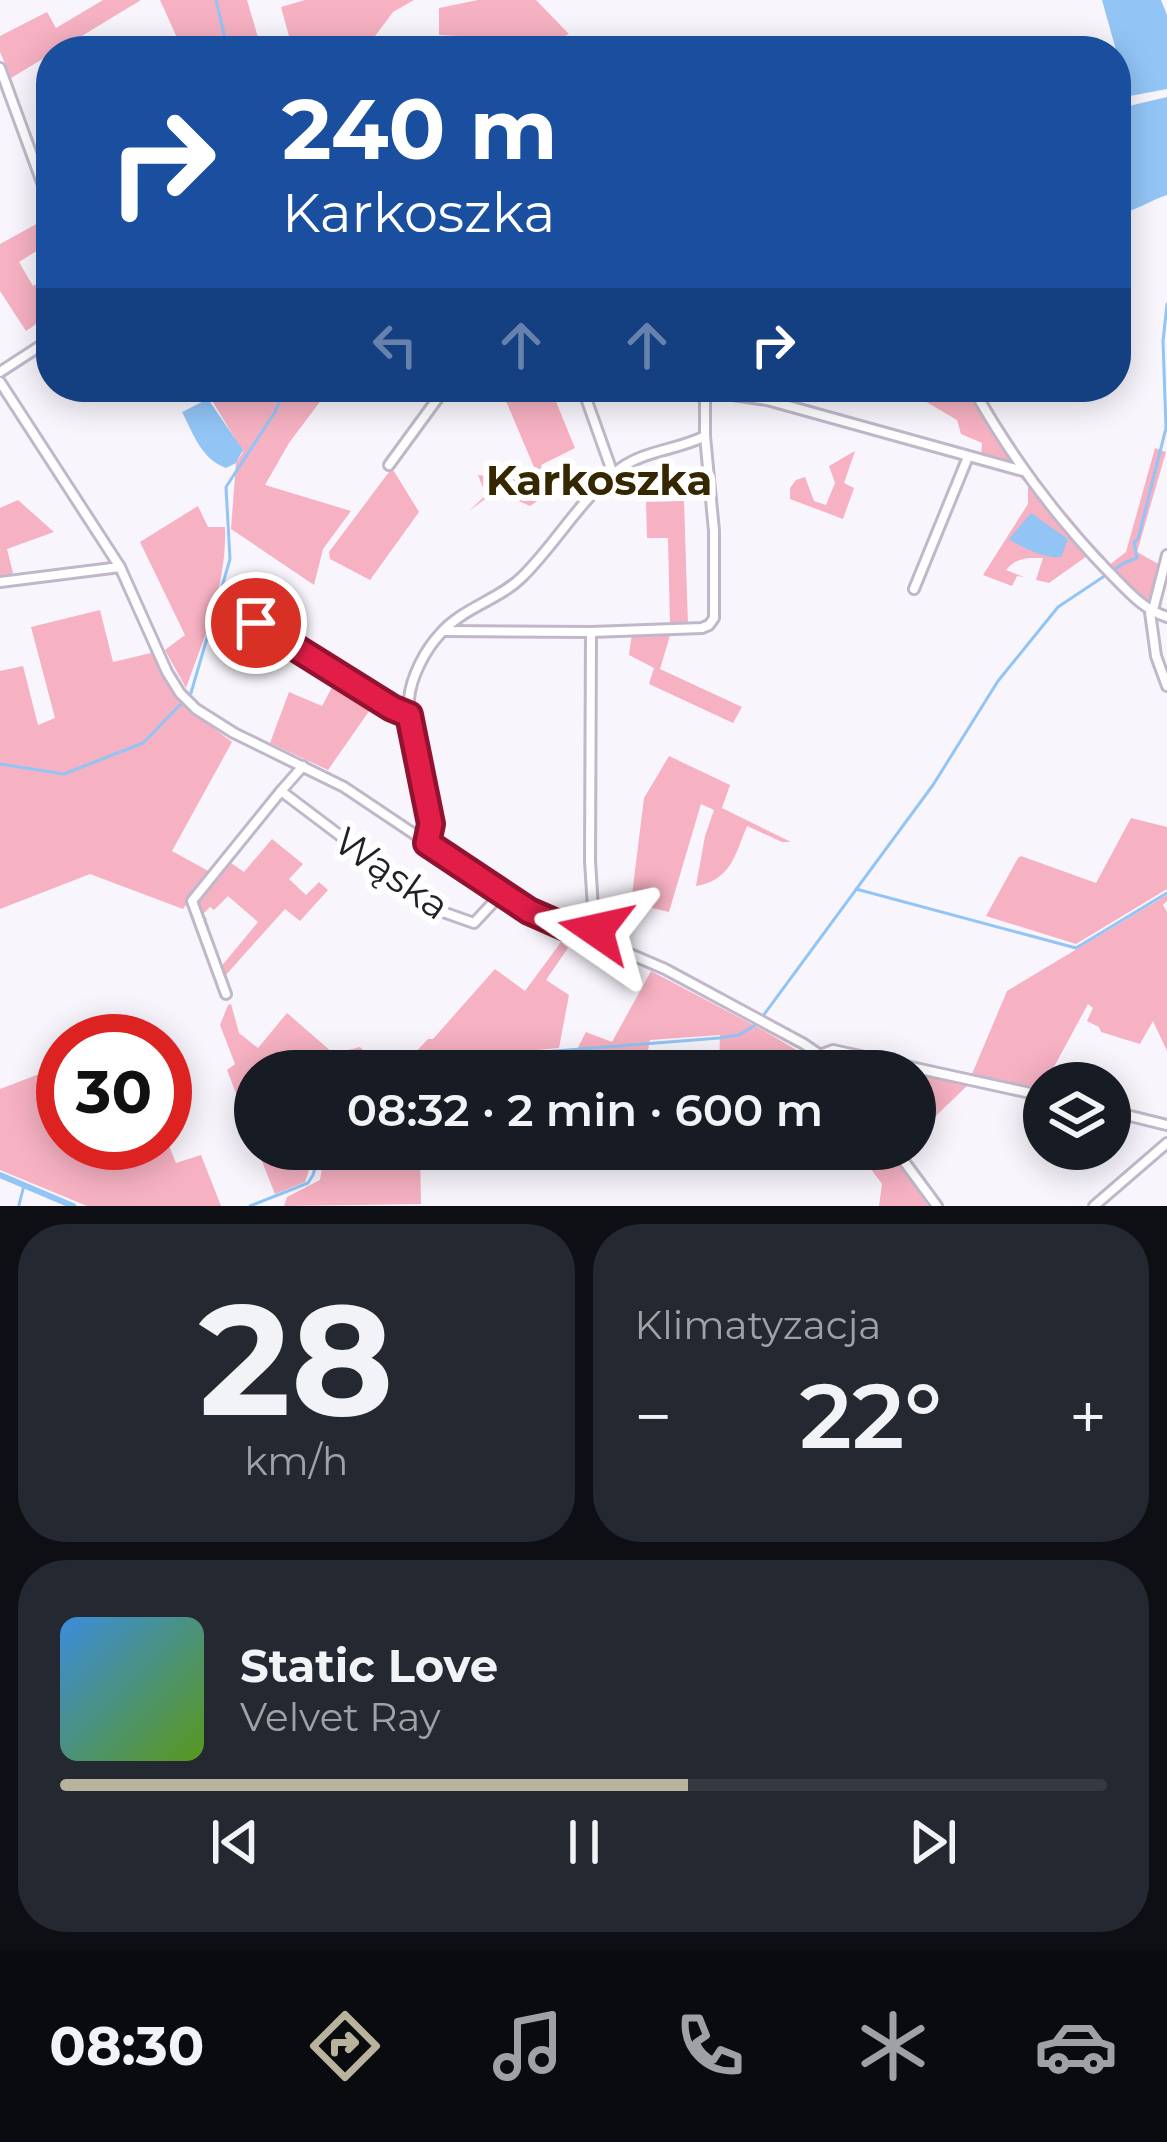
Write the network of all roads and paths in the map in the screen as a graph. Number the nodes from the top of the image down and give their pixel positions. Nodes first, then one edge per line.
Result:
1 (0, 68) edge
2 (36, 166) edge
3 (36, 349) edge
4 (0, 372) edge
5 (0, 382) edge
6 (435, 402) edge
7 (587, 402) edge
8 (705, 402) edge
9 (775, 402) edge
10 (980, 402) edge
11 (705, 436) junction
12 (968, 457) junction
13 (389, 465) dead end
14 (1023, 471) junction
15 (613, 474) junction
16 (1167, 555) edge
17 (120, 567) junction
18 (0, 581) edge
19 (914, 589) dead end
20 (1150, 612) junction
21 (1167, 617) edge
22 (256, 623) dead end
23 (443, 630) junction
24 (591, 632) junction
25 (1167, 686) edge
26 (409, 715) junction
27 (303, 766) junction
28 (281, 791) junction
29 (427, 843) junction
30 (502, 893) junction
31 (595, 940) junction
32 (226, 994) dead end
33 (813, 1050) edge
34 (936, 1072) edge
35 (1023, 1091) edge
36 (1131, 1117) edge
37 (1167, 1125) edge
38 (1167, 1143) edge
39 (910, 1170) edge
40 (937, 1206) edge
41 (1094, 1206) edge

1 - 2 street
3 - 4 street
5 - 17 street
6 - 13 street
7 - 15 street
8 - 11 street
9 - 12 street
10 - 14 street
11 - 15 street
11 - 24 street
12 - 14 street
12 - 19 street
14 - 20 street
15 - 23 street
16 - 20 street
17 - 18 street
17 - 27 street
20 - 21 street
20 - 25 street
22 - 26 street
23 - 24 street
23 - 26 street
24 - 31 street
26 - 29 street
27 - 28 street
27 - 29 street
28 - 30 street, Wąska
28 - 32 street
29 - 30 street
30 - 31 street
31 - 33 street
34 - 35 street
36 - 37 street
38 - 41 street
39 - 40 street

